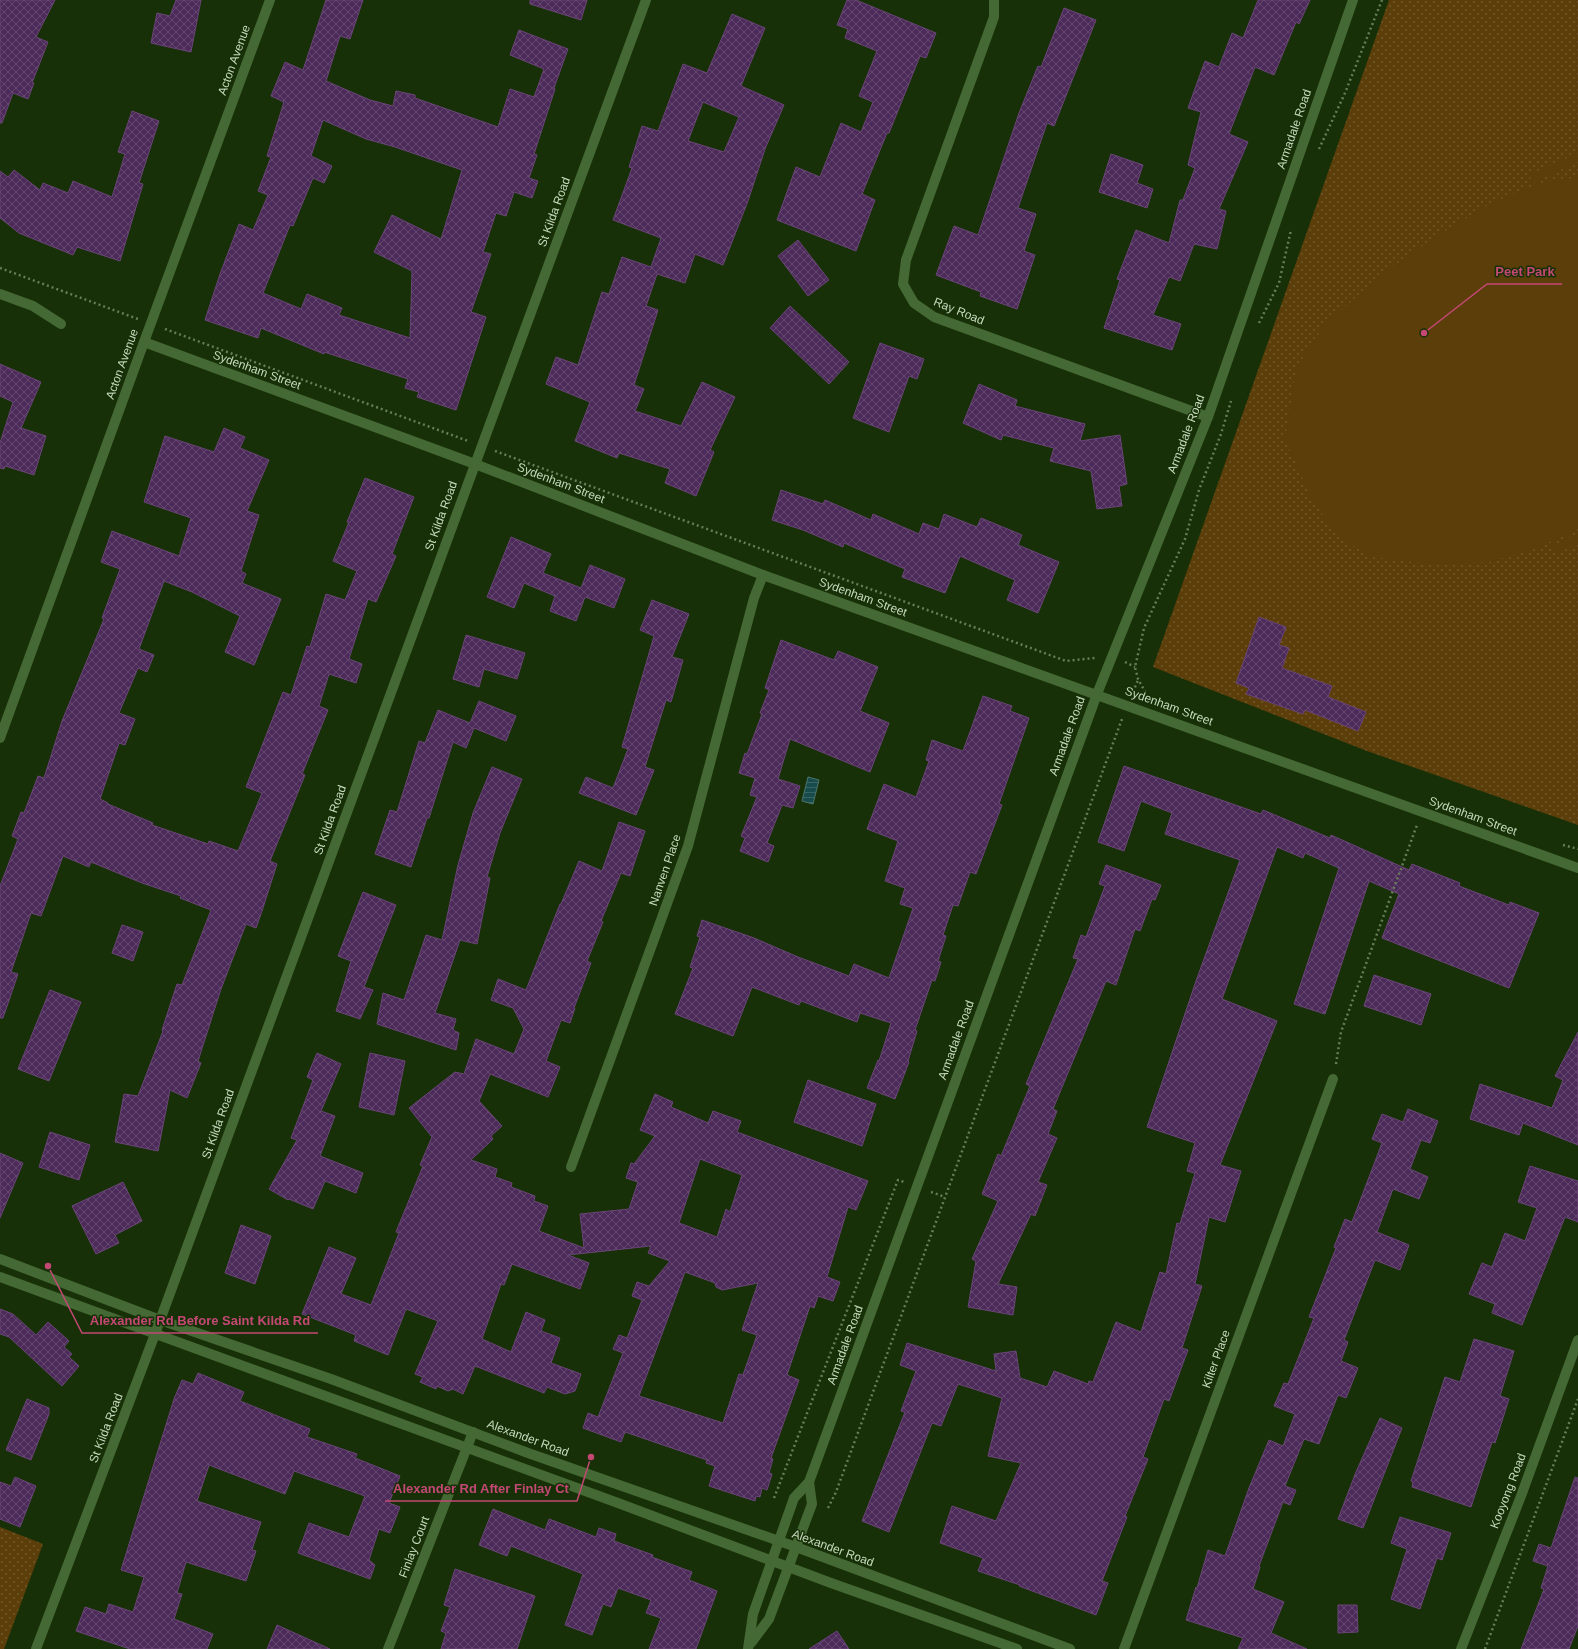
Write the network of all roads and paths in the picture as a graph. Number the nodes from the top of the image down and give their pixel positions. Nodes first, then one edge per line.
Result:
1 (270, 0) edge
2 (646, 0) edge
3 (994, 0) edge
4 (1353, 0) edge
5 (1382, 0) edge
6 (1315, 155) dead end
7 (1291, 228) dead end
8 (0, 268) edge
9 (0, 294) edge
10 (61, 324) dead end
11 (151, 324) junction
12 (1256, 328) dead end
13 (144, 342) junction
14 (1232, 400) dead end
15 (1208, 417) junction
16 (481, 445) junction
17 (474, 464) junction
18 (763, 575) junction
19 (1112, 657) junction
20 (1096, 694) junction
21 (1151, 702) dead end
22 (1128, 705) junction
23 (0, 738) edge
24 (1422, 812) junction
25 (1558, 844) dead end
26 (1578, 849) edge
27 (1578, 868) edge
28 (1333, 1079) joint
29 (571, 1167) dead end
30 (916, 1187) junction
31 (945, 1197) junction
32 (0, 1259) edge
33 (0, 1277) edge
34 (160, 1320) junction
35 (155, 1334) junction
36 (1578, 1340) edge
37 (1578, 1399) edge
38 (473, 1432) junction
39 (467, 1448) junction
40 (809, 1482) junction
41 (774, 1498) dead end
42 (827, 1509) dead end
43 (779, 1541) junction
44 (796, 1547) junction
45 (772, 1561) junction
46 (789, 1567) junction
47 (749, 1647) edge
48 (36, 1649) edge
49 (388, 1649) edge
50 (1017, 1649) edge
51 (1070, 1649) edge
52 (1124, 1649) edge
53 (1461, 1649) edge
54 (1485, 1649) edge

1 - 11 street, Acton Avenue
2 - 16 street, St Kilda Road
3 - 15 street, Ray Road
4 - 15 street, Armadale Road
5 - 6 path
7 - 12 path
8 - 11 path
9 - 10 street
11 - 13 street, Acton Avenue
11 - 16 path
13 - 17 street, Sydenham Street
13 - 23 street, Acton Avenue
14 - 21 path
15 - 19 street, Armadale Road
16 - 17 street, St Kilda Road
16 - 19 path
17 - 18 street, Sydenham Street
17 - 34 street, St Kilda Road
18 - 20 street, Sydenham Street
18 - 29 street, Nanven Place
19 - 20 street, Armadale Road
20 - 22 street, Sydenham Street
20 - 30 street, Armadale Road
22 - 24 street, Sydenham Street
22 - 31 path
24 - 27 street, Sydenham Street
24 - 28 path
25 - 26 path
28 - 52 street, Kilter Place
30 - 31 path
30 - 40 street, Armadale Road
30 - 41 path
31 - 42 path
32 - 34 street, Alexander Road
33 - 35 street
34 - 35 street, St Kilda Road
34 - 38 street, Alexander Road
35 - 39 street
35 - 48 street, St Kilda Road
36 - 53 street, Kooyong Road
37 - 54 path
38 - 39 street, Finlay Court
38 - 43 street, Alexander Road
39 - 45 street
39 - 49 street, Finlay Court
40 - 43 street, Armadale Road
40 - 44 street, Armadale Road
43 - 44 street, Alexander Road
43 - 45 street, Armadale Road
44 - 46 street, Armadale Road
44 - 51 street, Alexander Road
45 - 46 street
45 - 47 street, Armadale Road
46 - 47 street, Armadale Road
46 - 50 street

